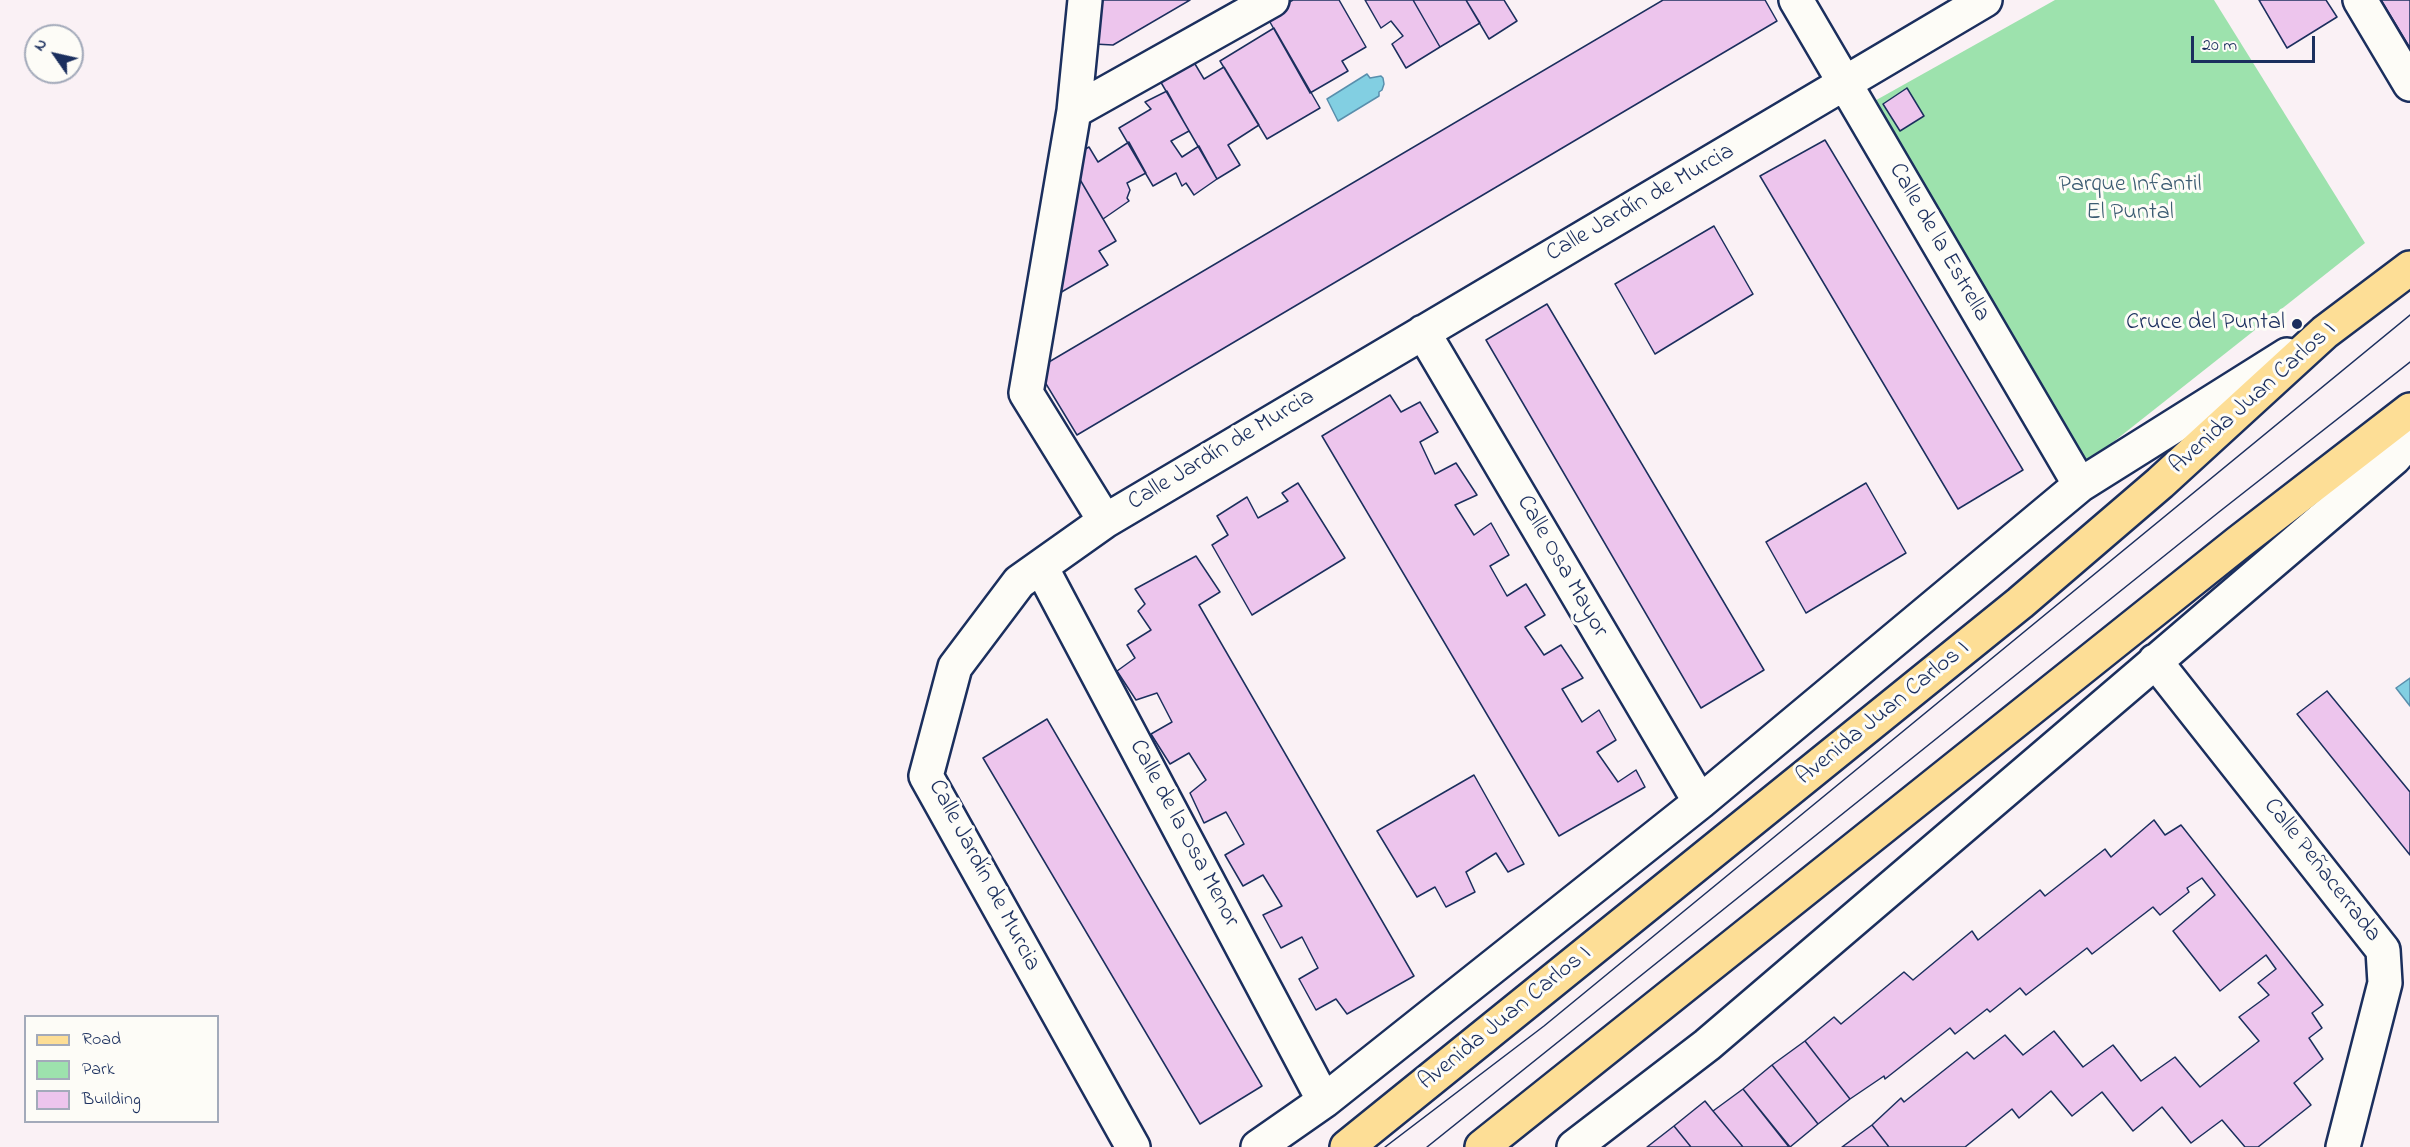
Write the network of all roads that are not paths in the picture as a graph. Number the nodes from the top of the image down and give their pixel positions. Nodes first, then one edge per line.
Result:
1 (1085, 0) edge
2 (1796, 0) edge
3 (1985, 0) edge
4 (2360, 0) edge
5 (1255, 4) edge
6 (1845, 83) junction
7 (2410, 84) edge
8 (1074, 111) junction
9 (2410, 248) edge
10 (2410, 268) edge
11 (1423, 332) junction
12 (2325, 332) junction
13 (2410, 410) edge
14 (2410, 440) edge
15 (2079, 485) junction
16 (1105, 521) junction
17 (1041, 567) junction
18 (2155, 662) junction
19 (1700, 802) junction
20 (2397, 983) edge
21 (1324, 1101) junction
22 (1133, 1147) edge
23 (1258, 1147) edge
24 (1347, 1147) edge
25 (1482, 1147) edge
26 (1574, 1147) edge
27 (2343, 1147) edge

1 - 8 street
2 - 6 street, Calle de la Estrella
3 - 6 street, Calle Jardín de Murcia
4 - 7 street
5 - 8 street
6 - 11 street, Calle Jardín de Murcia
6 - 15 street, Calle de la Estrella
8 - 16 street
9 - 12 main road
10 - 12 main road, Avenida Juan Carlos I
11 - 16 street, Calle Jardín de Murcia
11 - 19 street, Calle Osa Mayor
12 - 15 street
12 - 24 main road, Avenida Juan Carlos I
13 - 25 main road
14 - 18 street
15 - 19 street
16 - 17 street, Calle Jardín de Murcia
17 - 21 street, Calle de la Osa Menor
17 - 22 street, Calle Jardín de Murcia
18 - 20 street, Calle Peñacerrada
18 - 26 street
19 - 21 street
20 - 27 street, Calle Peñacerrada
21 - 23 street

